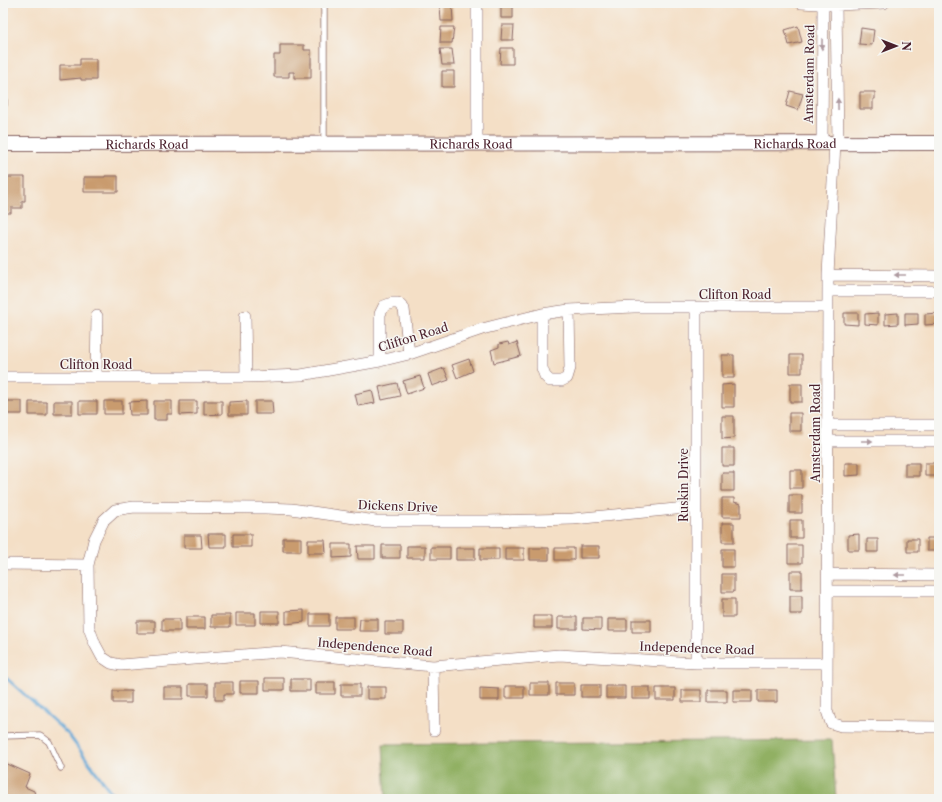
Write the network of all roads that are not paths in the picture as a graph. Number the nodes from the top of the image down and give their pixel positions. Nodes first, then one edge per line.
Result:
1 (324, 3) edge
2 (477, 3) edge
3 (801, 3) edge
4 (884, 3) edge
5 (823, 4) junction
6 (836, 5) junction
7 (832, 143) junction
8 (939, 143) edge
9 (3, 144) edge
10 (324, 144) junction
11 (477, 144) junction
12 (828, 275) junction
13 (939, 276) edge
14 (828, 291) junction
15 (939, 291) edge
16 (696, 307) junction
17 (828, 307) junction
18 (569, 310) junction
19 (542, 314) junction
20 (97, 316) dead end
21 (245, 316) dead end
22 (409, 354) junction
23 (380, 361) junction
24 (3, 377) edge
25 (96, 377) junction
26 (246, 377) junction
27 (828, 425) junction
28 (939, 425) edge
29 (828, 441) junction
30 (939, 441) edge
31 (696, 508) junction
32 (3, 564) edge
33 (88, 565) junction
34 (828, 574) junction
35 (939, 575) edge
36 (828, 591) junction
37 (939, 591) edge
38 (696, 663) junction
39 (826, 663) junction
40 (433, 666) junction
41 (939, 727) edge
42 (434, 730) dead end
43 (3, 736) edge
44 (61, 768) dead end

1 - 10 lane
2 - 11 street
3 - 5 street
4 - 6 street
5 - 6 street
5 -> 7 street, Amsterdam Road
7 -> 6 street, Amsterdam Road
7 - 8 street, Richards Road
7 - 11 street, Richards Road
7 - 12 street, Amsterdam Road
9 - 10 street, Richards Road
10 - 11 street, Richards Road
13 -> 12 street
12 - 14 street, Amsterdam Road
14 - 15 street
14 - 17 street, Amsterdam Road
16 - 17 street, Clifton Road
16 - 18 street, Clifton Road
16 - 31 street, Ruskin Drive
17 - 27 street, Amsterdam Road
18 - 19 street, Clifton Road
18 - 19 street
19 - 22 street, Clifton Road
20 - 25 street
21 - 26 street
22 - 23 street, Clifton Road
22 - 23 street
23 - 26 street, Clifton Road
24 - 25 street, Clifton Road
25 - 26 street, Clifton Road
27 - 28 street
27 - 29 street, Amsterdam Road
29 -> 30 street
29 - 34 street, Amsterdam Road
31 - 33 street, Dickens Drive
31 - 38 street, Ruskin Drive
32 - 33 street
33 - 40 street, Independence Road
35 -> 34 street
34 - 36 street, Amsterdam Road
36 - 37 street
36 - 39 street, Amsterdam Road
38 - 39 street, Independence Road
38 - 40 street, Independence Road
39 - 41 street, Amsterdam Road
40 - 42 street
43 - 44 lane

